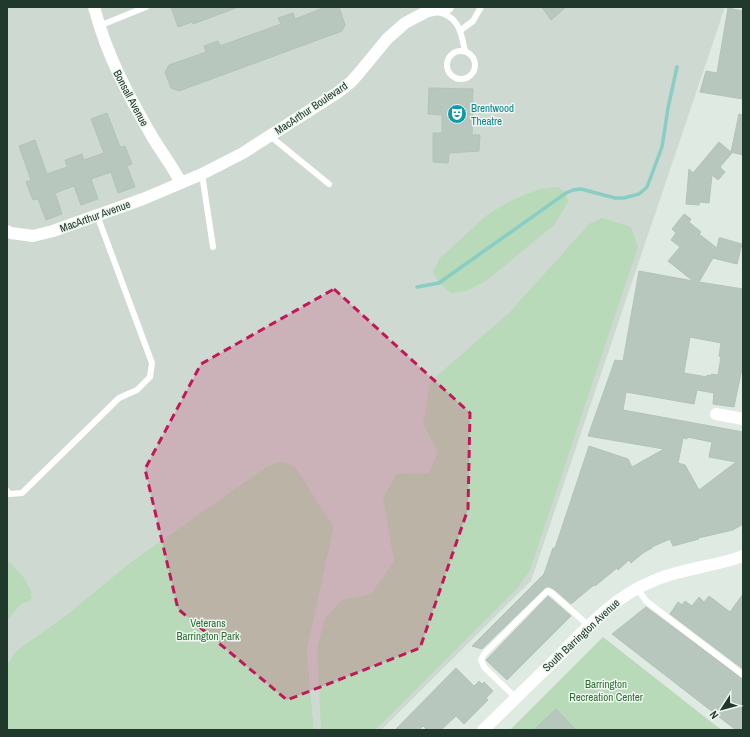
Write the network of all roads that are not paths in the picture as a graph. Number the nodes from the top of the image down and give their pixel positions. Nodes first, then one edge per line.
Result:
1 (94, 7) edge
2 (146, 7) edge
3 (448, 7) edge
4 (481, 7) edge
5 (427, 9) edge
6 (99, 26) junction
7 (461, 30) junction
8 (465, 51) junction
9 (270, 136) junction
10 (202, 174) junction
11 (181, 183) junction
12 (329, 184) dead end
13 (97, 215) junction
14 (7, 231) edge
15 (213, 247) dead end
16 (716, 414) dead end
17 (743, 419) edge
18 (7, 491) edge
19 (743, 556) edge
20 (637, 588) junction
21 (589, 626) junction
22 (743, 675) edge
23 (516, 698) junction
24 (483, 730) edge

1 - 6 street, Bonsall Avenue
2 - 6 lane
3 - 5 street, MacArthur Boulevard
4 - 7 lane
5 - 7 lane
5 - 9 street, MacArthur Boulevard
6 - 11 street, Bonsall Avenue
7 - 8 lane
8 - 8 lane
9 - 10 street, MacArthur Boulevard
9 - 12 lane
10 - 11 street, MacArthur Boulevard
10 - 15 lane
11 - 13 street, MacArthur Avenue
13 - 14 street, MacArthur Avenue
13 - 18 lane
16 - 17 street
19 - 20 street, South Barrington Avenue
20 - 21 street, South Barrington Avenue
20 - 22 lane
21 - 23 street, South Barrington Avenue
21 - 23 lane
23 - 24 street, South Barrington Avenue

